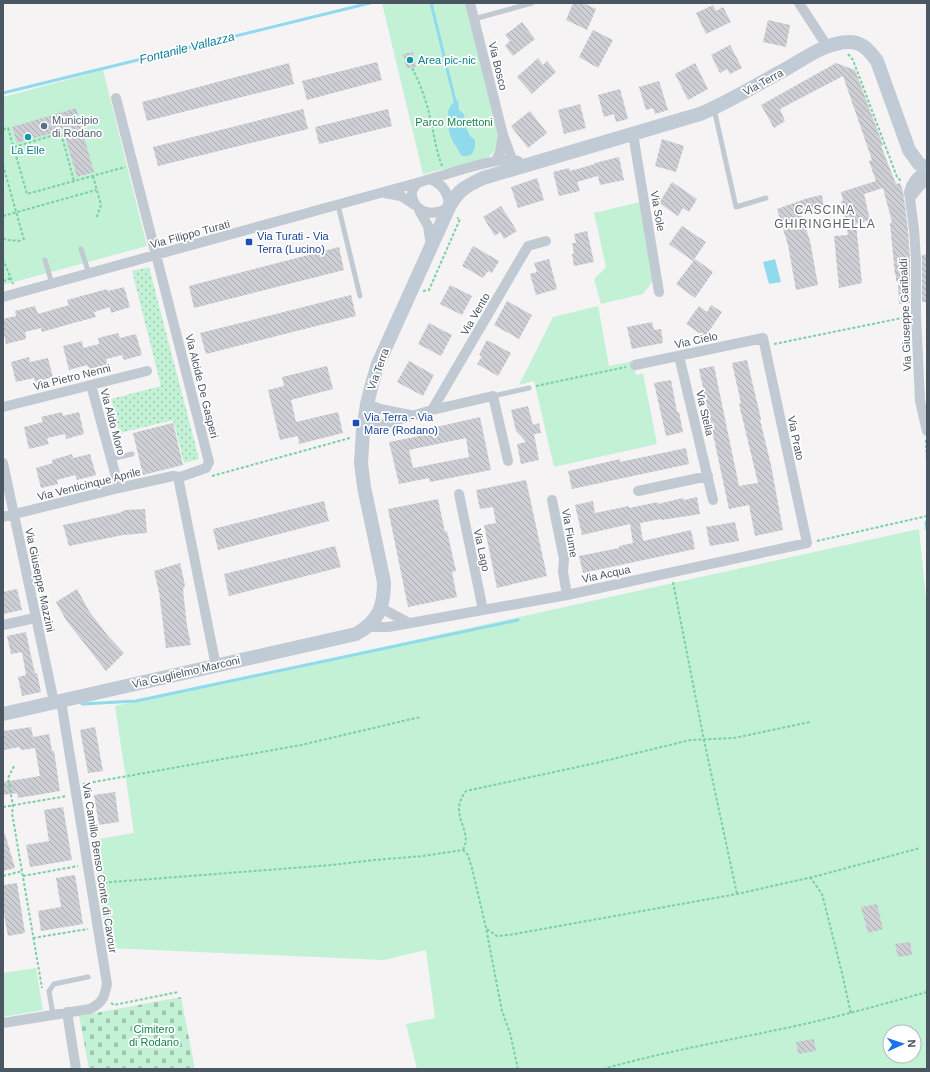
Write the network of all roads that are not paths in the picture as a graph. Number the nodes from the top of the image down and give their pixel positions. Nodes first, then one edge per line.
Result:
1 (470, 3) edge
2 (532, 3) edge
3 (799, 3) edge
4 (474, 19) junction
5 (834, 45) junction
6 (116, 98) dead end
7 (714, 108) junction
8 (503, 134) junction
9 (633, 134) junction
10 (496, 161) junction
11 (519, 162) junction
12 (927, 169) edge
13 (430, 179) junction
14 (927, 180) edge
15 (420, 182) junction
16 (383, 193) junction
17 (766, 198) dead end
18 (910, 199) junction
19 (338, 205) junction
20 (417, 207) junction
21 (452, 212) junction
22 (546, 241) dead end
23 (431, 247) junction
24 (82, 249) dead end
25 (157, 255) junction
26 (45, 260) dead end
27 (89, 274) junction
28 (52, 284) junction
29 (659, 292) dead end
30 (360, 296) dead end
31 (3, 297) edge
32 (763, 342) joint
33 (679, 356) junction
34 (635, 365) road end
35 (148, 371) dead end
36 (91, 385) junction
37 (529, 388) road end
38 (493, 396) junction
39 (367, 404) junction
40 (3, 407) edge
41 (432, 410) junction
42 (412, 415) junction
43 (927, 431) edge
44 (363, 434) junction
45 (132, 454) dead end
46 (111, 459) junction
47 (508, 461) dead end
48 (3, 463) edge
49 (708, 476) junction
50 (180, 477) junction
51 (118, 488) junction
52 (638, 491) dead end
53 (459, 494) dead end
54 (552, 500) dead end
55 (714, 500) dead end
56 (15, 515) junction
57 (3, 518) edge
58 (807, 543) joint
59 (567, 595) junction
60 (381, 608) junction
61 (483, 610) junction
62 (35, 618) junction
63 (409, 623) junction
64 (3, 624) edge
65 (368, 627) junction
66 (216, 666) junction
67 (57, 701) junction
68 (3, 714) edge
69 (88, 977) dead end
70 (67, 1012) junction
71 (53, 1015) junction
72 (3, 1023) edge
73 (76, 1069) edge

1 - 4 street, Via Bosco
2 - 4 lane
3 - 5 street
4 - 8 street, Via Bosco
5 - 7 street, Via Terra
5 - 12 street
6 - 25 street, Via Alcide De Gasperi
7 - 9 street, Via Terra
7 - 17 lane
8 - 10 street, Via Bosco
8 - 11 street, Via Bosco
9 - 11 street, Via Terra
9 - 29 street, Via Sole
10 - 11 street, Via Terra
10 - 13 street, Via Terra
11 - 21 street, Via Terra
12 - 18 street, Via Giuseppe Garibaldi
13 - 15 street
13 - 21 street
14 - 18 street
15 - 16 street, Via Filippo Turati
15 - 20 street
16 - 19 street, Via Filippo Turati
16 - 20 street, Via Filippo Turati
18 - 43 street, Via Giuseppe Garibaldi
19 - 25 street, Via Filippo Turati
19 - 30 lane
20 - 21 street
20 - 23 street
21 - 23 street, Via Terra
22 - 41 street, Via Vento
23 - 39 street, Via Terra
24 - 27 lane
25 - 27 street, Via Filippo Turati
25 - 50 street, Via Alcide De Gasperi
26 - 28 lane
27 - 28 street, Via Filippo Turati
28 - 31 street, Via Filippo Turati
32 - 33 street, Via Cielo
32 - 58 street, Via Prato
33 - 34 street, Via Cielo
33 - 49 street, Via Stella
35 - 36 street, Via Pietro Nenni
36 - 40 street, Via Pietro Nenni
36 - 46 street, Via Aldo Moro
37 - 38 lane
38 - 41 street
38 - 47 street
39 - 42 street
39 - 44 street, Via Terra
41 - 42 street
42 - 44 street
44 - 60 street, Via Terra
45 - 46 lane
46 - 51 street, Via Aldo Moro
48 - 56 street, Via Giuseppe Mazzini
49 - 52 street
49 - 55 street, Via Stella
50 - 51 street, Via Venticinque Aprile
50 - 66 street
51 - 56 street, Via Venticinque Aprile
53 - 61 street, Via Lago
54 - 59 street, Via Fiume
56 - 57 street, Via Venticinque Aprile
56 - 62 street, Via Giuseppe Mazzini
58 - 59 street, Via Acqua
59 - 61 street, Via Acqua
60 - 63 street
60 - 65 street, Via Terra
61 - 63 street, Via Acqua
62 - 64 street
62 - 67 street, Via Giuseppe Mazzini
63 - 65 street, Via Acqua
65 - 66 street, Via Guglielmo Marconi
66 - 67 street, Via Guglielmo Marconi
67 - 68 street, Via Guglielmo Marconi
67 - 70 street, Via Camillo Benso Conte di Cavour
69 - 71 lane
70 - 71 street
70 - 73 street
71 - 72 street

